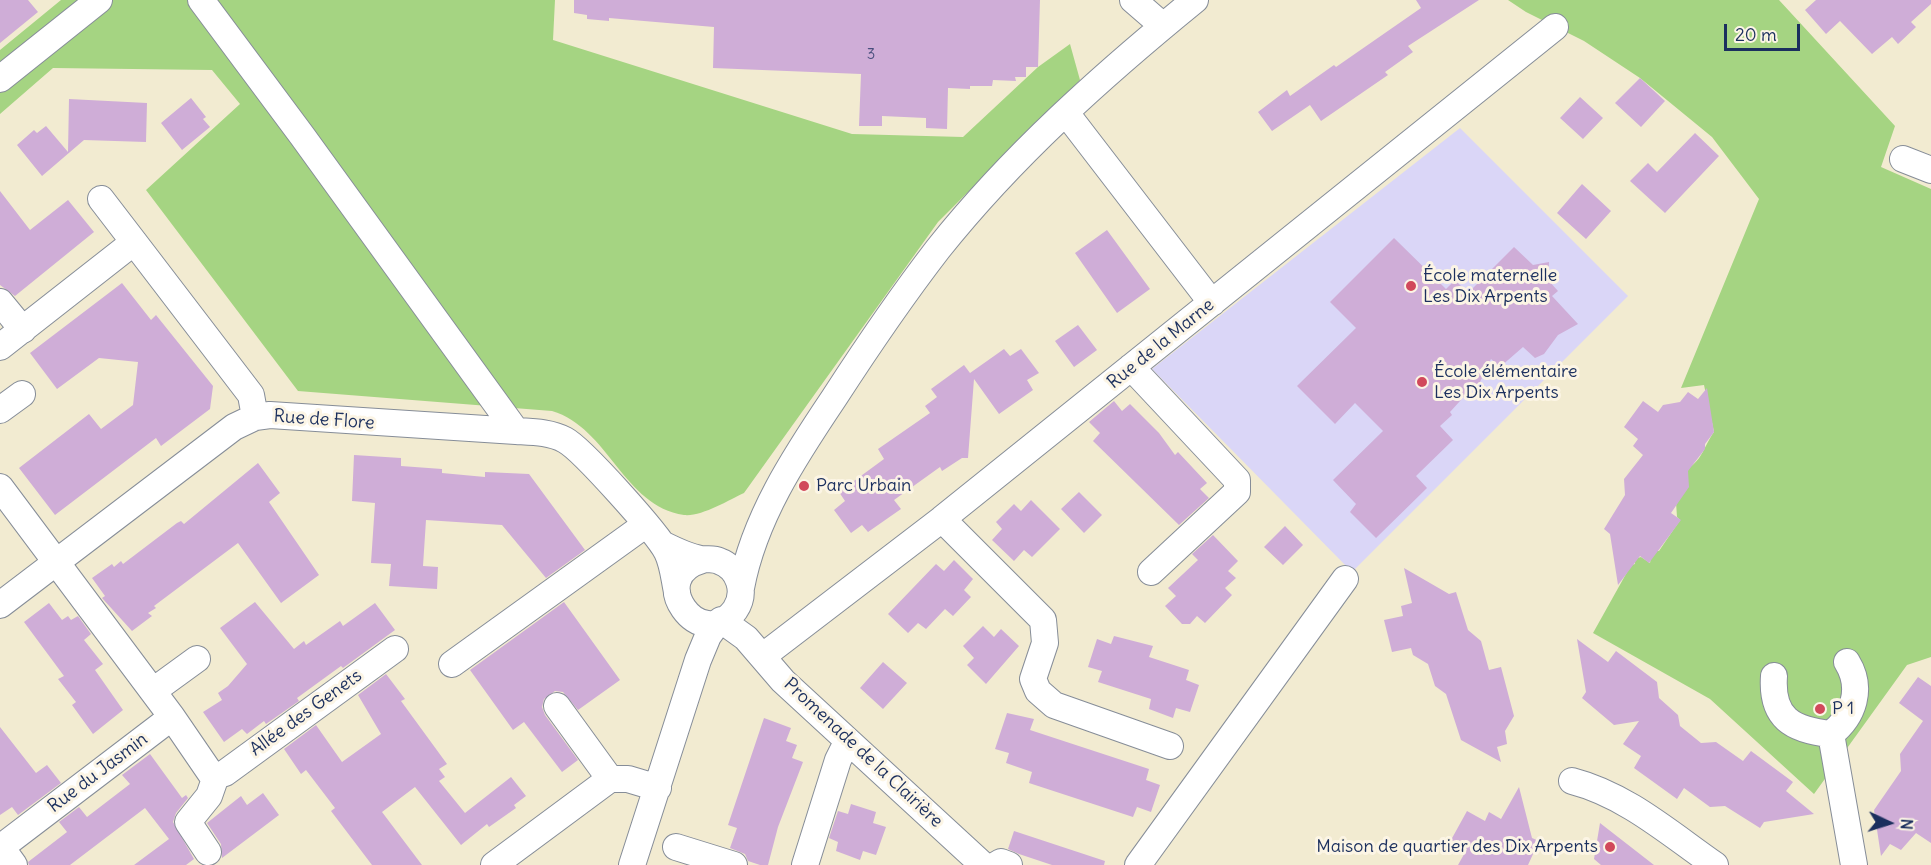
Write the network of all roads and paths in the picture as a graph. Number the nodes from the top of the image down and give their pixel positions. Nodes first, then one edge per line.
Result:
1 (99, 0) edge
2 (201, 0) edge
3 (1133, 0) edge
4 (1195, 0) edge
5 (1163, 26) junction
6 (1555, 27) dead end
7 (0, 79) edge
8 (1066, 113) junction
9 (1903, 159) dead end
10 (1931, 170) edge
11 (101, 199) dead end
12 (139, 248) junction
13 (0, 302) edge
14 (1212, 303) junction
15 (23, 330) junction
16 (0, 347) edge
17 (1131, 367) junction
18 (22, 394) dead end
19 (0, 410) edge
20 (255, 417) junction
21 (516, 431) junction
22 (0, 487) edge
23 (942, 519) junction
24 (645, 525) junction
25 (760, 526) junction
26 (662, 544) junction
27 (708, 560) junction
28 (57, 562) junction
29 (1151, 572) dead end
30 (1345, 579) dead end
31 (740, 593) junction
32 (682, 603) junction
33 (0, 605) edge
34 (720, 621) junction
35 (754, 647) junction
36 (395, 648) dead end
37 (196, 659) dead end
38 (698, 660) junction
39 (1847, 662) dead end
40 (452, 664) dead end
41 (1774, 676) dead end
42 (153, 691) junction
43 (557, 706) dead end
44 (172, 717) junction
45 (1831, 734) junction
46 (850, 744) junction
47 (1170, 746) dead end
48 (216, 776) junction
49 (610, 779) junction
50 (1572, 781) dead end
51 (658, 788) junction
52 (5, 846) edge
53 (676, 847) dead end
54 (208, 852) dead end
55 (494, 865) edge
56 (632, 865) edge
57 (734, 865) edge
58 (805, 865) edge
59 (983, 865) edge
60 (996, 865) edge
61 (1009, 865) edge
62 (1138, 865) edge
63 (1715, 865) edge
64 (1854, 865) edge

1 - 7 street
2 - 21 street
3 - 5 street
4 - 5 street
5 - 8 street
6 - 14 street, Rue de la Marne
8 - 14 street
8 - 25 street
9 - 10 street
11 - 12 street
12 - 15 street
12 - 20 street
13 - 15 street
14 - 17 street, Rue de la Marne
15 - 16 street
17 - 23 street, Rue de la Marne
17 - 29 street
18 - 19 street
20 - 21 street, Rue de Flore
20 - 28 street, Rue de Flore
21 - 24 street, Rue de Flore
22 - 28 street
23 - 35 street, Rue de la Marne
23 - 47 street
24 - 26 street, Rue de Flore
24 - 40 street
25 - 27 street
25 - 31 street
26 - 27 street, Rue de Flore
26 - 32 street, Rue de Flore
27 - 31 street
27 - 32 street
28 - 33 street, Rue de Flore
28 - 42 street
30 - 62 street
31 - 34 street
31 - 35 street, Promenade de la Clairière
32 - 34 street
32 - 38 street, Rue de Flore
34 - 35 street, Promenade de la Clairière
34 - 38 street
35 - 46 street, Promenade de la Clairière
36 - 48 street, Allée des Genets
37 - 42 street
38 - 51 street
39 - 45 street
41 - 45 street
42 - 44 street
43 - 49 street
44 - 48 street
44 - 52 street, Rue du Jasmin
45 - 64 street
46 - 58 street
46 - 59 street, Promenade de la Clairière
48 - 54 street
49 - 51 street
49 - 55 street
50 - 63 street
51 - 56 street
53 - 57 street
60 - 61 street

